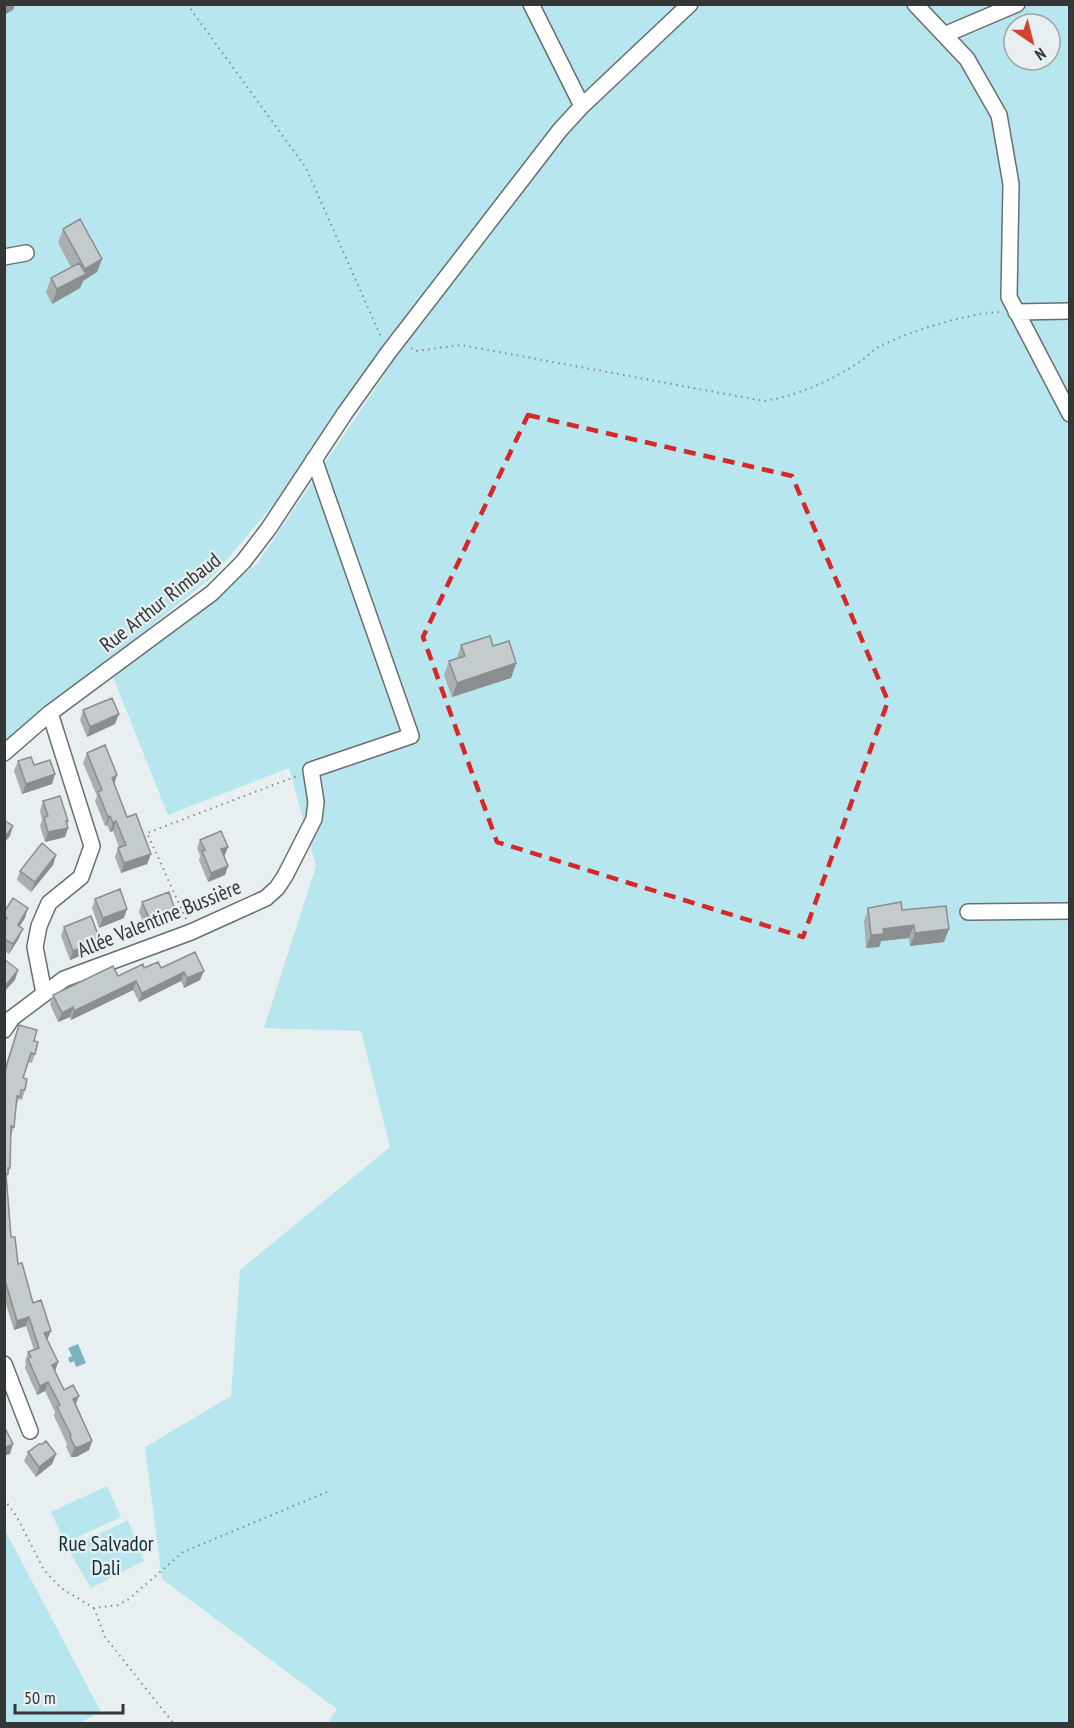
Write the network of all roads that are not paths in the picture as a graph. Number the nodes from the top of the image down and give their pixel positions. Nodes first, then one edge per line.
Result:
1 (531, 4) edge
2 (690, 4) edge
3 (915, 4) edge
4 (1017, 4) edge
5 (944, 35) junction
6 (582, 106) junction
7 (26, 253) dead end
8 (4, 257) edge
9 (1070, 311) edge
10 (1016, 312) junction
11 (1070, 414) edge
12 (314, 459) junction
13 (50, 713) junction
14 (4, 753) edge
15 (1070, 911) edge
16 (968, 912) dead end
17 (44, 993) junction
18 (4, 1030) edge
19 (4, 1364) edge
20 (30, 1431) dead end

1 - 6 street
2 - 6 street, Rue Arthur Rimbaud
3 - 5 street
4 - 5 street
5 - 10 street
6 - 12 street, Rue Arthur Rimbaud
7 - 8 street
9 - 10 street
10 - 11 street
12 - 13 street, Rue Arthur Rimbaud
12 - 17 street, Allée Valentine Bussière
13 - 14 street, Rue Arthur Rimbaud
13 - 17 street
15 - 16 street
17 - 18 street
19 - 20 street

